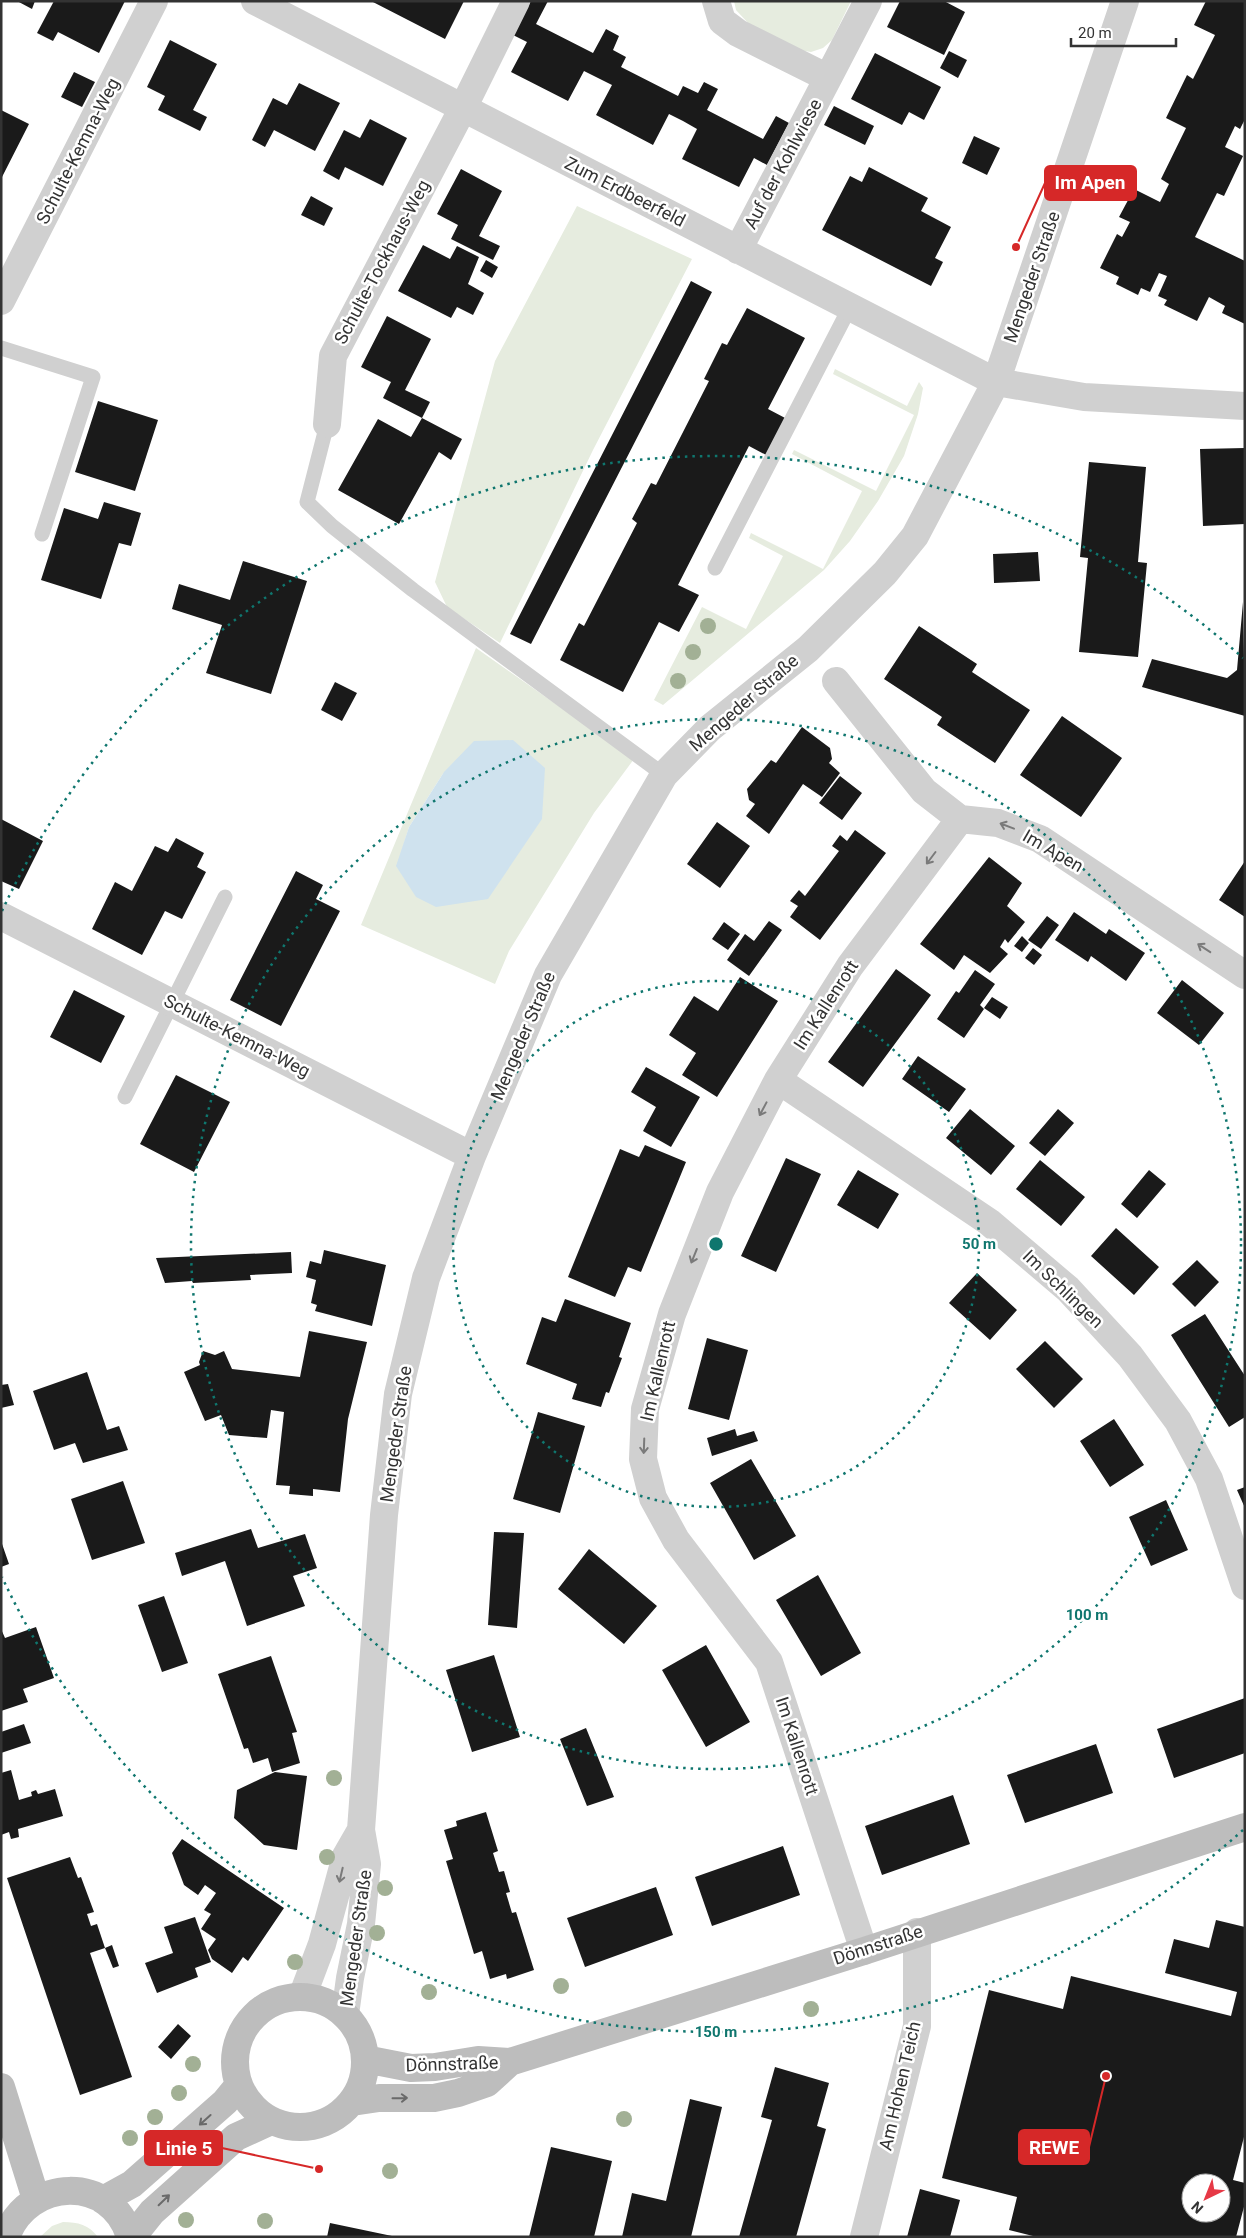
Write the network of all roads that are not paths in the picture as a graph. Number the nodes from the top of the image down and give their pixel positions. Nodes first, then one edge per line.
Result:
1 (154, 1) edge
2 (255, 1) edge
3 (516, 1) edge
4 (716, 1) edge
5 (868, 1) edge
6 (1125, 1) edge
7 (828, 78) junction
8 (463, 108) junction
9 (738, 250) junction
10 (1, 301) edge
11 (850, 307) junction
12 (1, 348) edge
13 (996, 382) junction
14 (1245, 406) edge
15 (327, 424) joint
16 (42, 534) dead end
17 (715, 568) dead end
18 (836, 681) dead end
19 (664, 776) junction
20 (960, 819) junction
21 (225, 896) dead end
22 (1, 916) edge
23 (1245, 975) edge
24 (172, 1003) junction
25 (778, 1080) junction
26 (125, 1097) dead end
27 (472, 1156) junction
28 (1245, 1586) edge
29 (1245, 1827) edge
30 (360, 1830) junction
31 (917, 1932) junction
32 (864, 1951) junction
33 (302, 1997) junction
34 (346, 2015) junction
35 (365, 2059) junction
36 (510, 2062) junction
37 (239, 2085) junction
38 (1, 2087) edge
39 (352, 2102) junction
40 (271, 2120) junction
41 (36, 2199) junction
42 (103, 2200) junction
43 (6, 2237) edge
44 (131, 2237) edge
45 (864, 2237) edge

1 - 10 street, Schulte-Kemna-Weg
2 - 8 street, Zum Erdbeerfeld
3 - 8 street, Schulte-Tockhaus-Weg
4 - 7 street, Auf der Kohlwiese
5 - 7 street, Auf der Kohlwiese
6 - 13 street, Mengeder Straße
7 - 9 street, Auf der Kohlwiese
8 - 9 street, Zum Erdbeerfeld
8 - 15 street, Schulte-Tockhaus-Weg
9 - 11 street, Zum Erdbeerfeld
11 - 13 street, Zum Erdbeerfeld
11 - 17 lane
12 - 16 lane
13 - 14 street
13 - 19 street, Mengeder Straße
15 - 19 lane
18 - 20 street
19 - 27 street, Mengeder Straße
23 -> 20 street, Im Apen
20 -> 25 street, Im Kallenrott
21 - 24 lane
22 - 24 street, Schulte-Kemna-Weg
24 - 26 lane
24 - 27 street, Schulte-Kemna-Weg
25 - 28 street, Im Schlingen
25 -> 32 street, Im Kallenrott
27 - 30 street, Mengeder Straße
29 - 31 street, Dönnstraße
30 -> 33 street, Mengeder Straße
30 - 34 street, Mengeder Straße
31 - 32 street, Dönnstraße
31 - 45 street, Am Hohen Teich
32 - 36 street, Dönnstraße
33 - 34 street
33 - 37 street
34 - 35 street
35 - 36 street, Dönnstraße
35 - 39 street
39 -> 36 street, Dönnstraße
37 - 40 street
37 -> 42 street
38 - 41 street
39 - 40 street
44 -> 40 street
41 - 42 street
41 - 43 street
42 - 44 street

